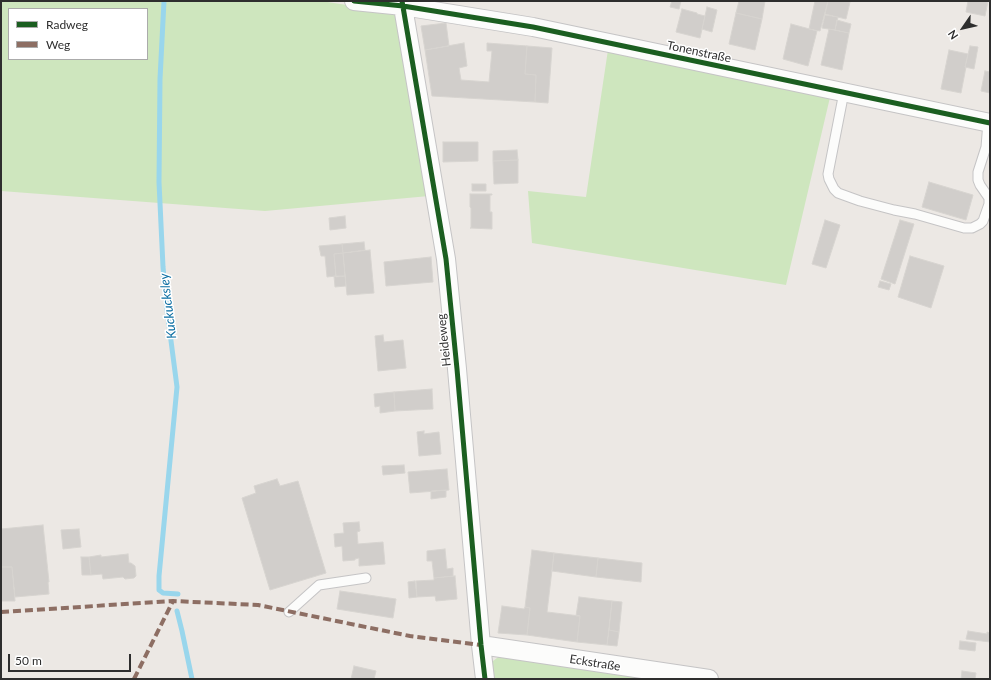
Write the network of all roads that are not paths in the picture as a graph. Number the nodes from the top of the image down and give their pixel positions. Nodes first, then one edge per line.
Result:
1 (354, 1) edge
2 (402, 4) edge
3 (844, 92) junction
4 (989, 123) edge
5 (366, 578) dead end
6 (289, 612) dead end
7 (481, 645) junction
8 (485, 679) edge
9 (709, 679) edge

1 - 2 street, Tonenstraße
2 - 3 street, Tonenstraße
2 - 7 street, Heideweg
3 - 4 street, Tonenstraße
3 - 4 lane
5 - 6 lane
7 - 8 street, Heideweg
7 - 9 street, Eckstraße

